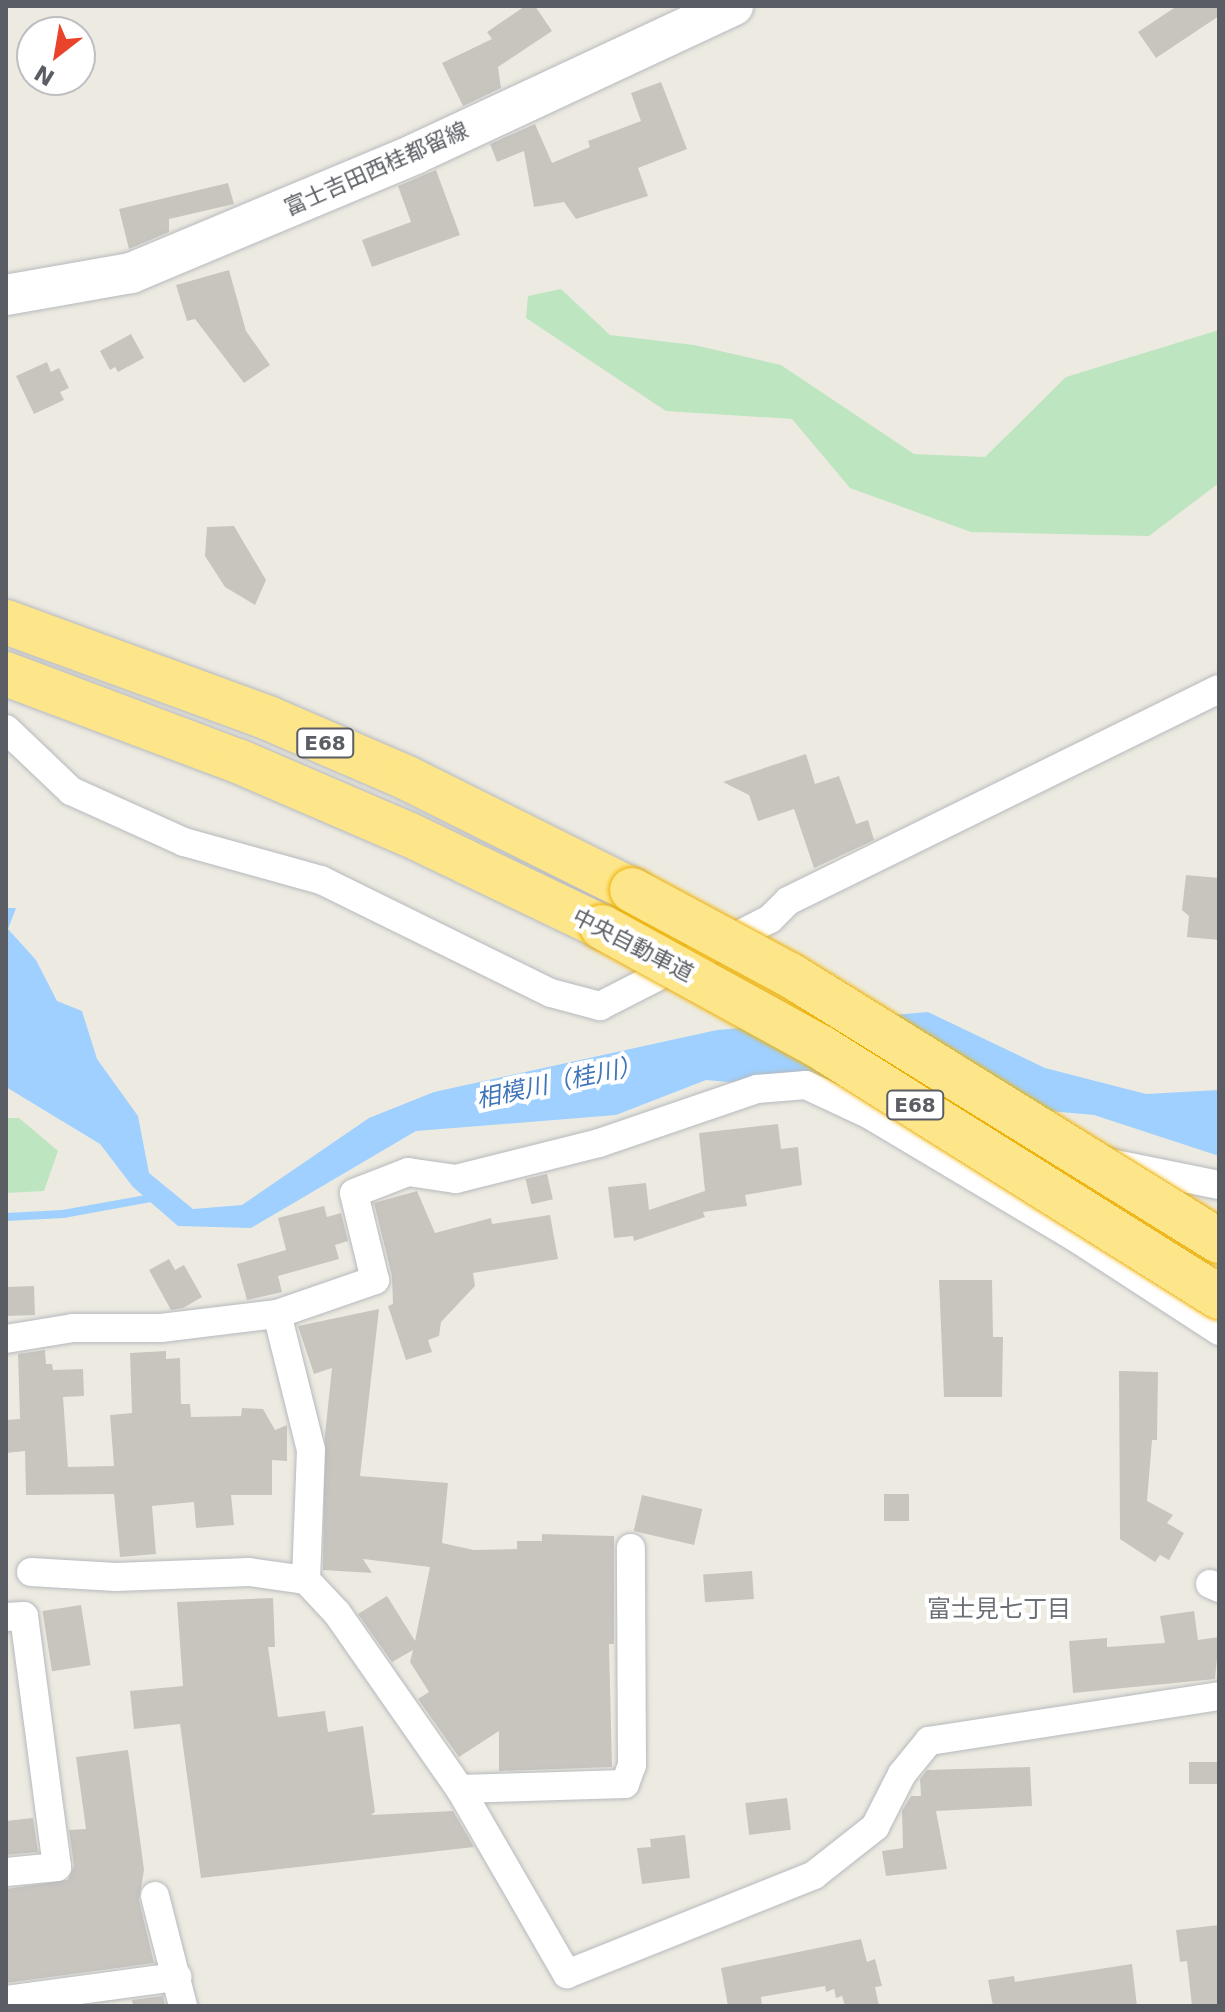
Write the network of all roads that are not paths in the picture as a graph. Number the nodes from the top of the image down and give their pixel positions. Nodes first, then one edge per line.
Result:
1 (733, 6) edge
2 (6, 295) edge
3 (6, 622) edge
4 (6, 674) edge
5 (1219, 689) edge
6 (6, 729) edge
7 (868, 1114) junction
8 (1219, 1185) edge
9 (1219, 1241) edge
10 (1219, 1297) edge
11 (277, 1314) junction
12 (1219, 1331) edge
13 (6, 1339) edge
14 (631, 1548) dead end
15 (31, 1572) dead end
16 (306, 1580) junction
17 (6, 1617) edge
18 (1219, 1696) edge
19 (460, 1789) junction
20 (6, 1872) edge
21 (155, 1896) dead end
22 (177, 1977) junction
23 (6, 2000) edge
24 (183, 2006) edge

1 - 2 main road, 富士吉田西桂都留線
3 - 9 highway, E68, bridge
4 - 10 highway, 中央自動車道 / E68, bridge
5 - 6 street
7 - 8 street
7 - 11 street
7 - 12 street
11 - 13 street
11 - 16 street
14 - 19 street
15 - 16 street
16 - 19 street
17 - 20 street
18 - 19 street
21 - 22 street
22 - 23 street
22 - 24 street

